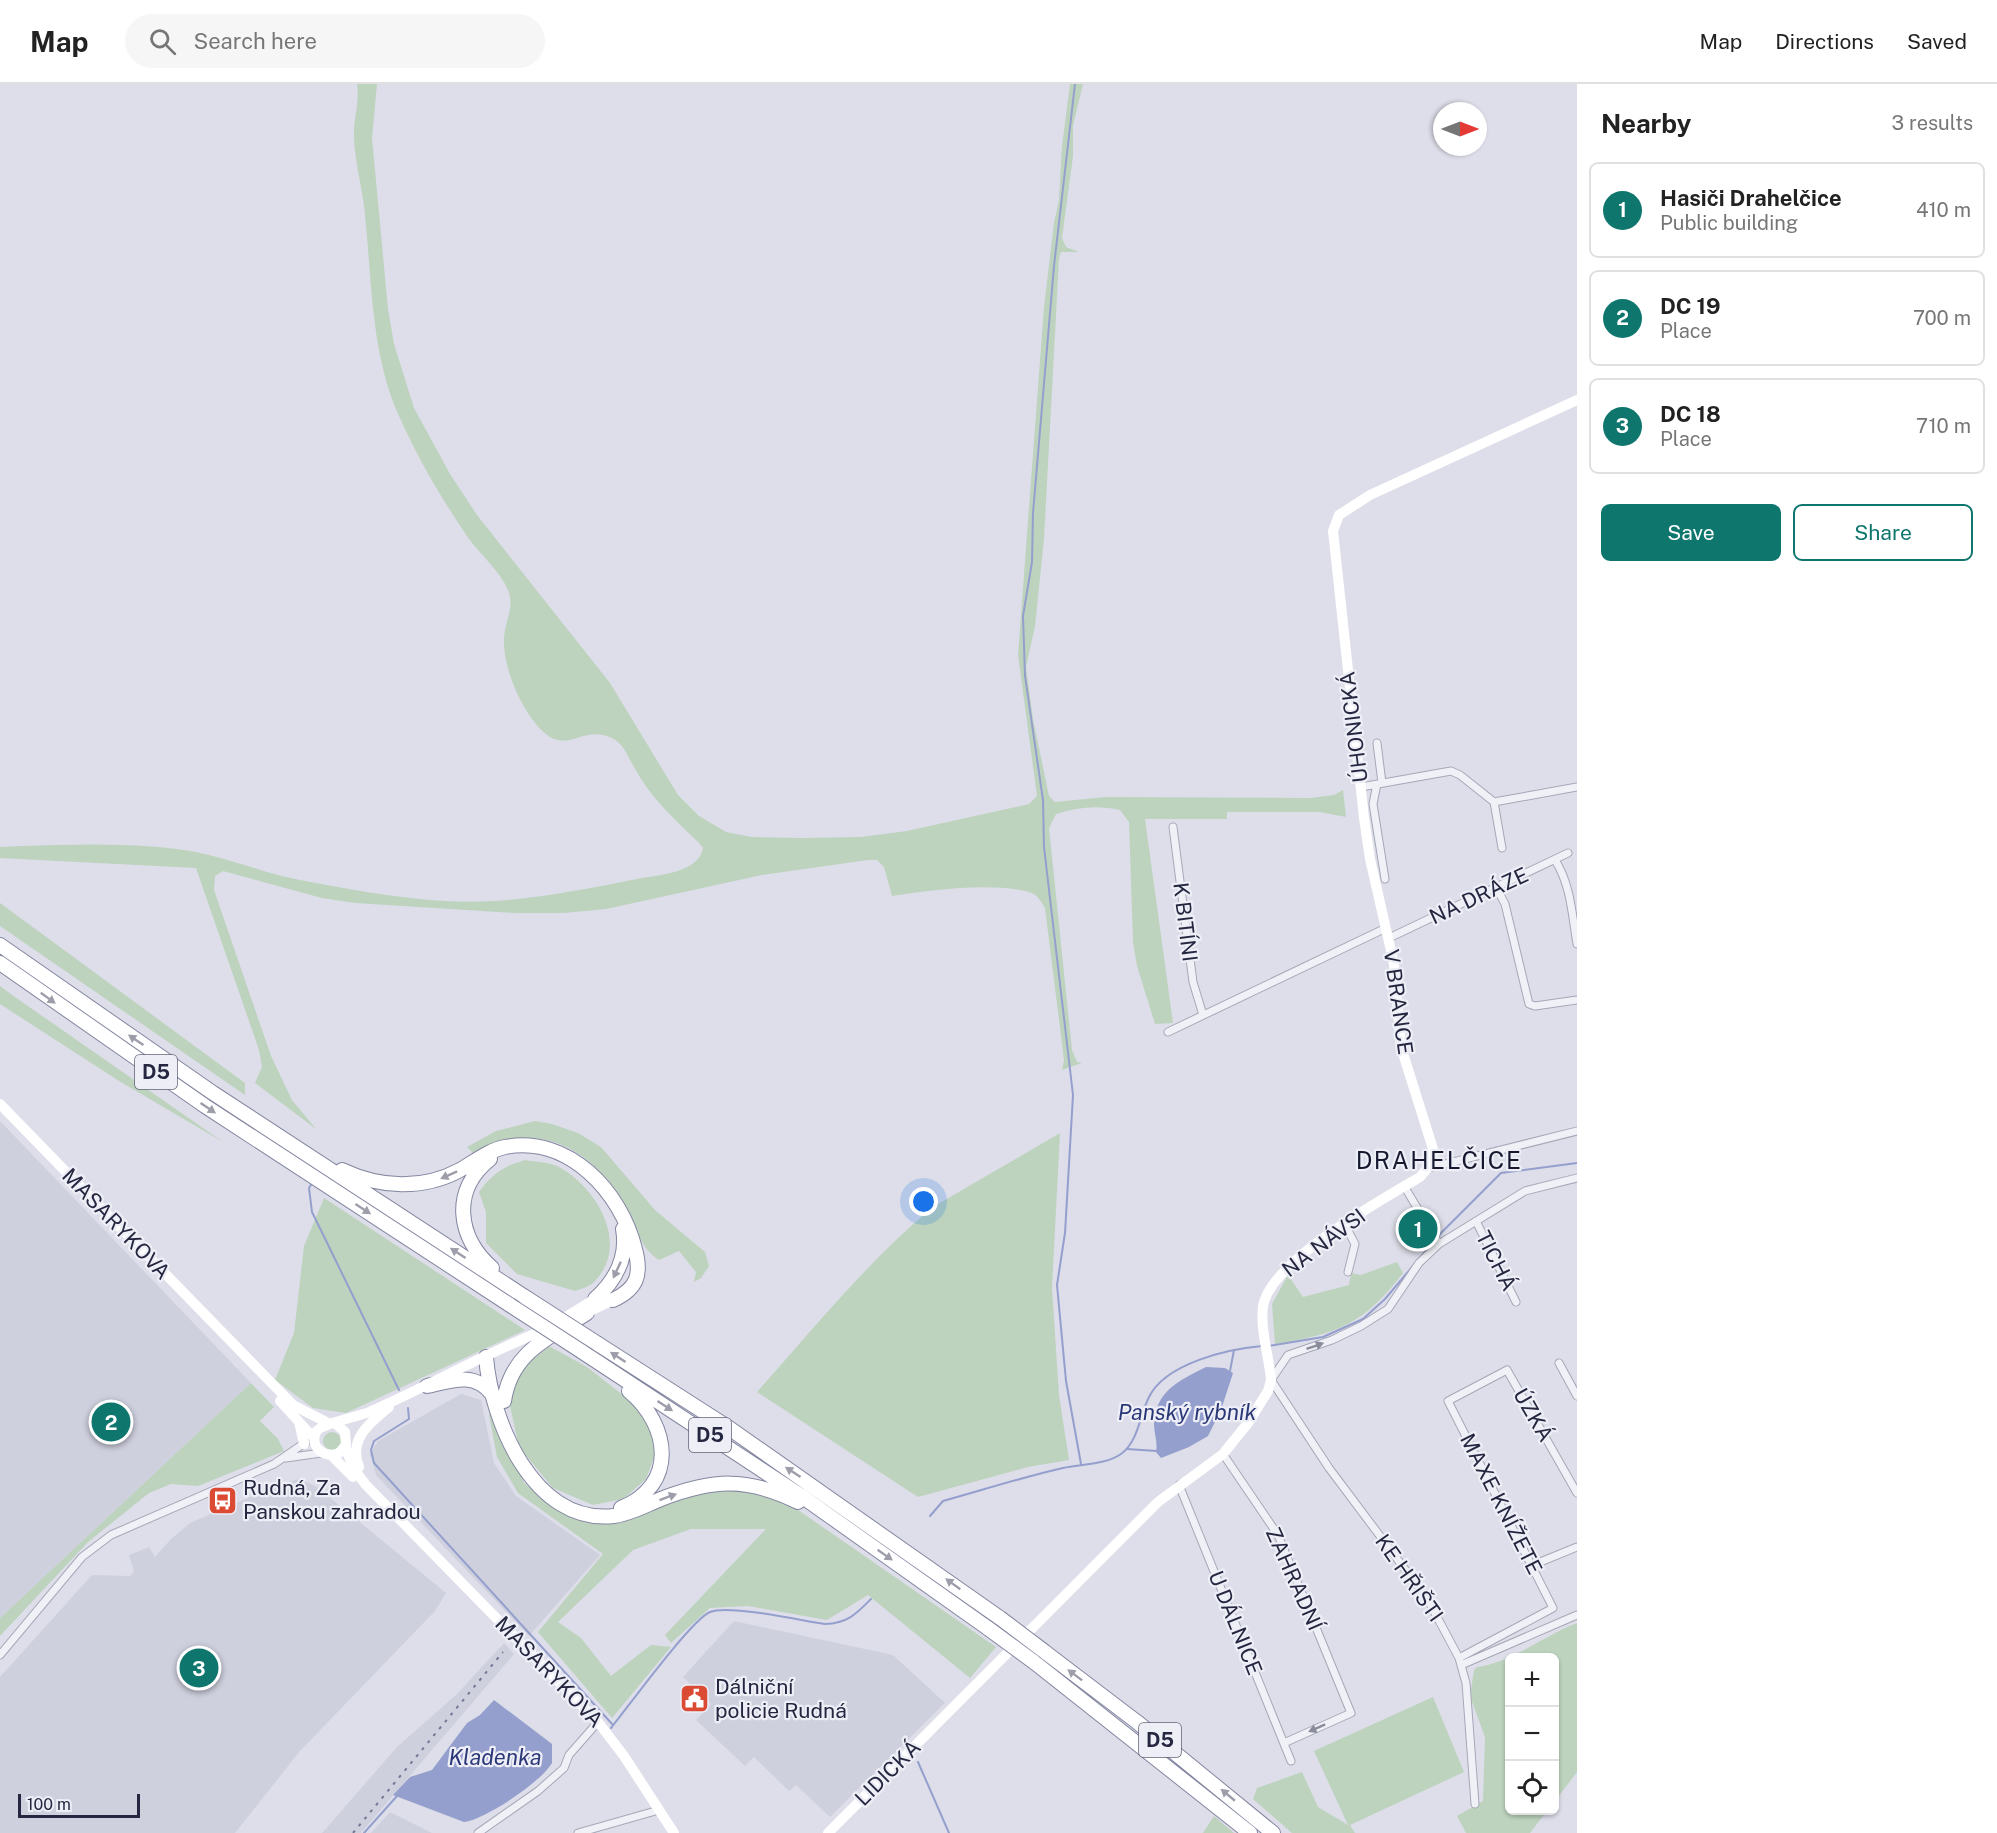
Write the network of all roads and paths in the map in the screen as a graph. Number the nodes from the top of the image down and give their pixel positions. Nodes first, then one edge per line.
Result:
1 (1577, 400) edge
2 (1377, 743) dead end
3 (1380, 784) junction
4 (1577, 787) edge
5 (1360, 788) junction
6 (1494, 802) junction
7 (1173, 827) dead end
8 (1502, 848) dead end
9 (1568, 853) dead end
10 (1555, 860) junction
11 (1385, 879) dead end
12 (1497, 889) junction
13 (1387, 933) junction
14 (1577, 944) edge
15 (0, 945) edge
16 (0, 963) edge
17 (1577, 1000) edge
18 (1203, 1015) junction
19 (1168, 1032) dead end
20 (0, 1104) edge
21 (1577, 1131) edge
22 (289, 1143) junction
23 (522, 1146) junction
24 (1429, 1168) junction
25 (1577, 1178) edge
26 (1404, 1186) junction
27 (610, 1196) junction
28 (1476, 1221) junction
29 (1345, 1225) junction
30 (1438, 1243) junction
31 (1348, 1272) dead end
32 (525, 1297) junction
33 (595, 1299) joint
34 (613, 1300) joint
35 (1516, 1302) dead end
36 (587, 1313) junction
37 (542, 1331) junction
38 (231, 1344) junction
39 (581, 1351) junction
40 (486, 1356) junction
41 (1560, 1363) dead end
42 (1271, 1380) junction
43 (426, 1386) junction
44 (1577, 1396) edge
45 (498, 1398) junction
46 (398, 1399) junction
47 (1448, 1401) joint
48 (380, 1414) junction
49 (332, 1424) junction
50 (310, 1439) junction
51 (346, 1442) junction
52 (326, 1454) junction
53 (1223, 1454) junction
54 (286, 1458) junction
55 (1179, 1485) junction
56 (1577, 1493) edge
57 (592, 1514) junction
58 (837, 1521) junction
59 (406, 1526) junction
60 (1577, 1547) edge
61 (1533, 1565) junction
62 (1577, 1615) edge
63 (0, 1655) edge
64 (1460, 1661) junction
65 (598, 1722) junction
66 (1284, 1743) junction
67 (1291, 1761) dead end
68 (1475, 1804) dead end
69 (659, 1810) junction
70 (478, 1833) edge
71 (578, 1833) edge
72 (674, 1833) edge
73 (828, 1833) edge
74 (1250, 1833) edge
75 (1273, 1833) edge

1 - 5 main road, ÚHONICKÁ
2 - 3 street
3 - 5 street
3 - 6 street
3 - 11 street
4 - 6 street
5 - 13 main road, ÚHONICKÁ
6 - 8 street
7 - 18 street, K BITÍNI
9 - 10 street, NA DRÁZE
10 - 12 street, NA DRÁZE
10 - 14 street
12 - 13 street, NA DRÁZE
12 - 17 street
13 - 18 street, NA DRÁZE
13 - 24 main road, V BRANCE
22 -> 15 highway, D5
16 -> 39 highway, D5, bridge
18 - 19 street, NA DRÁZE
20 - 38 main road, MASARYKOVA
21 - 24 street
23 -> 22 highway
32 -> 22 highway, D5
23 - 27 highway
23 - 32 highway
24 - 26 main road, NA NÁVSI
25 - 28 street
26 - 29 main road, NA NÁVSI
26 - 30 street
27 -> 33 highway
27 - 34 highway
28 - 30 street
28 - 35 street, TICHÁ
29 - 31 street
29 - 42 main road, NA NÁVSI
42 -> 30 street
75 -> 32 highway, D5, bridge
33 - 37 main road
34 - 36 main road
36 - 37 main road
36 - 45 highway
37 - 40 main road
38 - 49 main road, MASARYKOVA
38 - 50 main road, MASARYKOVA
39 - 57 highway
39 -> 58 highway, D5
40 - 43 main road
40 - 45 highway
41 - 44 street
42 - 53 main road, LIDICKÁ
42 - 64 street, KE HŘIŠTI
43 - 45 highway
43 - 46 main road
45 - 57 highway
46 - 48 main road
46 - 49 main road
47 - 56 street, ÚZKÁ
47 - 61 street, MAXE KNÍŽETE
48 - 51 main road
48 - 59 main road
49 - 50 main road
49 - 51 main road
50 - 52 main road
50 - 54 street
51 - 52 main road
51 - 59 main road, MASARYKOVA
52 - 54 street
52 - 59 main road, MASARYKOVA
53 - 55 main road, LIDICKÁ
53 -> 66 street, ZAHRADNÍ
54 - 63 street
55 - 66 street, U DÁLNICE
55 - 73 main road, LIDICKÁ
57 -> 58 highway
58 -> 74 highway, D5, bridge
59 - 65 main road, MASARYKOVA
60 - 61 street
61 - 64 street, MAXE KNÍŽETE
62 - 64 street
64 - 68 street, KE HŘIŠTI
65 - 69 main road, MASARYKOVA
65 - 70 street
66 - 67 street, U DÁLNICE
69 - 71 street
69 - 72 main road, MASARYKOVA

